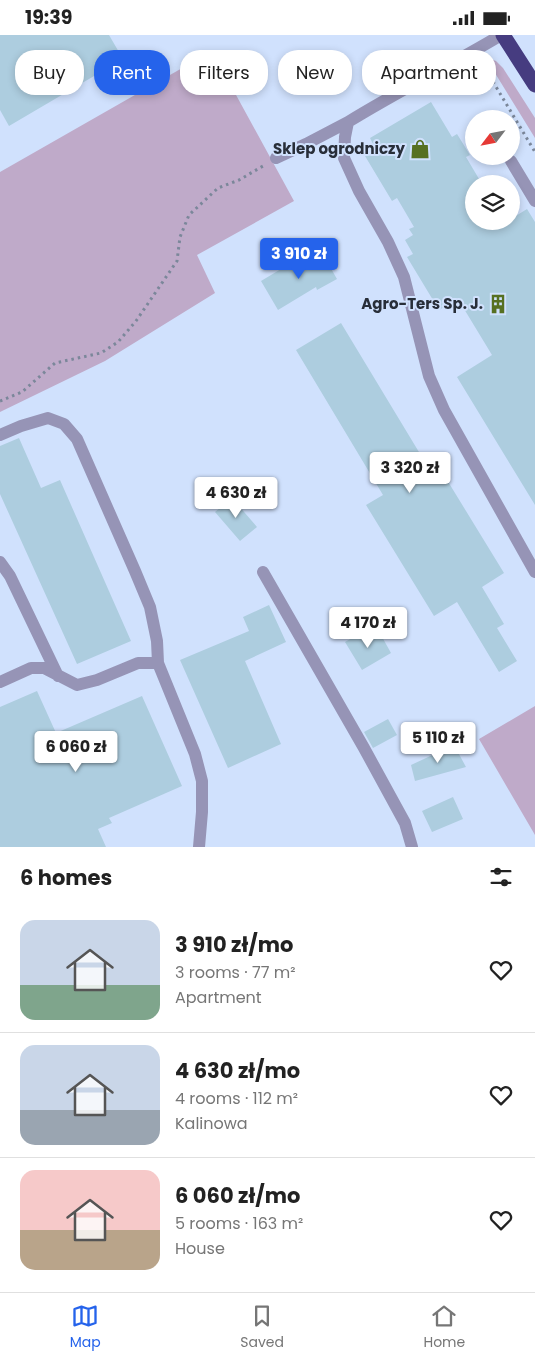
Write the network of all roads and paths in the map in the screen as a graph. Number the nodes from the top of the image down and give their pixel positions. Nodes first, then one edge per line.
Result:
1 (502, 35) edge
2 (476, 50) edge
3 (535, 85) edge
4 (496, 87) edge
5 (396, 95) edge
6 (348, 122) junction
7 (535, 152) edge
8 (276, 158) joint
9 (513, 165) edge
10 (535, 201) edge
11 (0, 401) edge
12 (0, 435) edge
13 (0, 562) edge
14 (263, 572) dead end
15 (535, 572) edge
16 (158, 663) junction
17 (58, 676) junction
18 (0, 682) edge
19 (199, 847) edge
20 (412, 847) edge

1 - 2 street
1 - 3 highway
4 - 7 path
5 - 6 street
6 - 8 street
6 - 15 street
8 - 11 path
9 - 10 street
12 - 16 street
13 - 17 street
14 - 20 street
16 - 17 street
16 - 19 street
17 - 18 street

